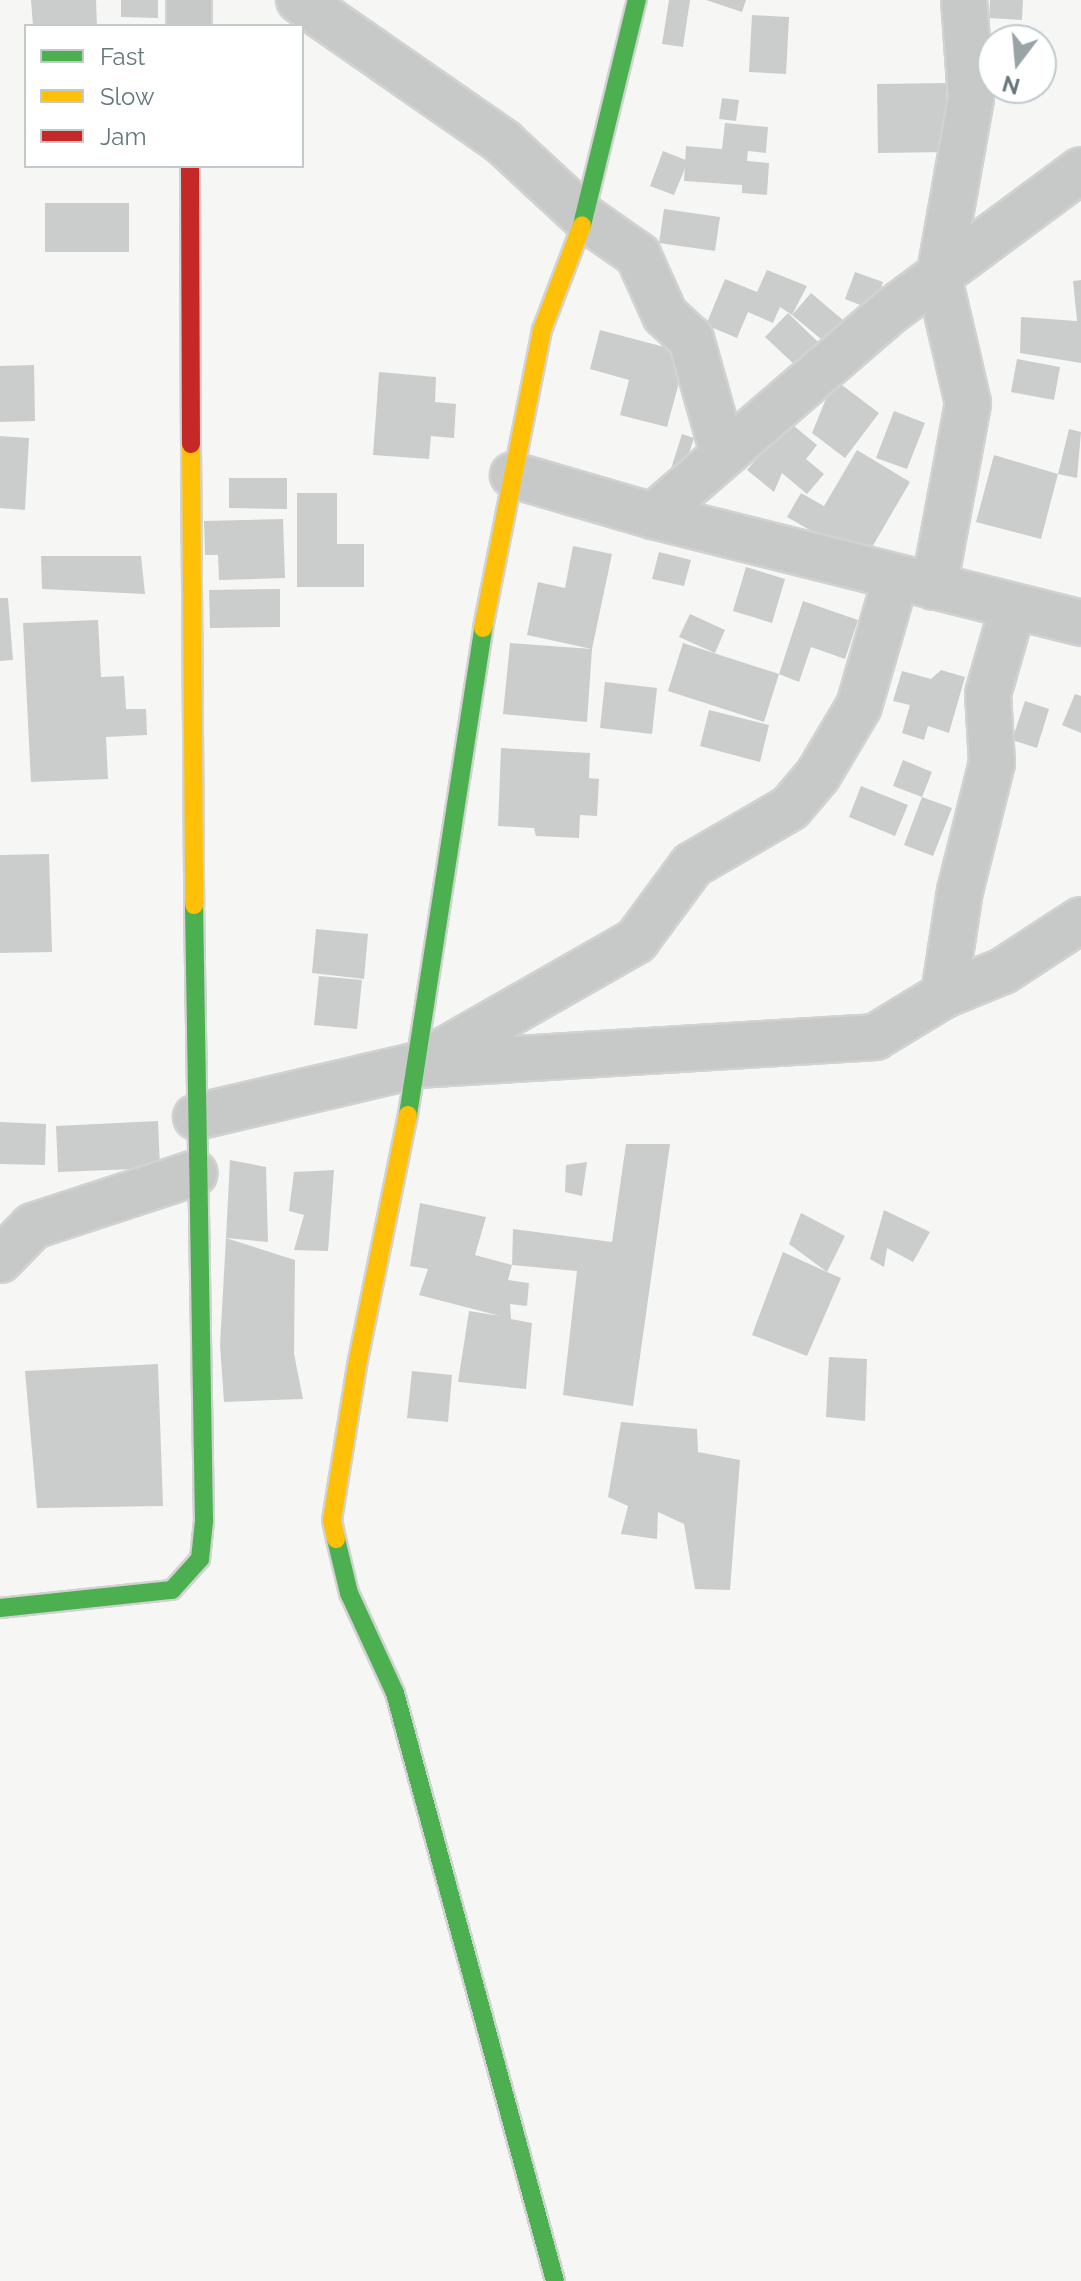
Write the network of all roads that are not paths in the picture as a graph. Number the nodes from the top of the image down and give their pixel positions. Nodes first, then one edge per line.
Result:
1 (189, 0) edge
2 (299, 0) edge
3 (637, 0) edge
4 (964, 0) edge
5 (189, 24) edge
6 (190, 168) edge
7 (1081, 170) edge
8 (585, 218) junction
9 (939, 278) junction
10 (723, 453) junction
11 (513, 475) junction
12 (653, 516) junction
13 (915, 583) junction
14 (1013, 607) junction
15 (1081, 623) edge
16 (1081, 920) edge
17 (944, 995) junction
18 (418, 1065) junction
19 (196, 1117) junction
20 (195, 1173) junction
21 (0, 1260) edge
22 (0, 1608) edge
23 (555, 2281) edge

1 - 5 street
2 - 8 street
3 - 8 street
4 - 9 street
6 - 19 street
7 - 9 street
8 - 10 street
8 - 11 street
9 - 10 street
9 - 13 street
10 - 12 street
11 - 12 street
11 - 18 street
12 - 13 street
13 - 14 street
13 - 18 street
14 - 15 street
14 - 17 street
16 - 17 street
17 - 18 street
18 - 19 street
18 - 23 street
19 - 20 street
20 - 21 street
20 - 22 street

